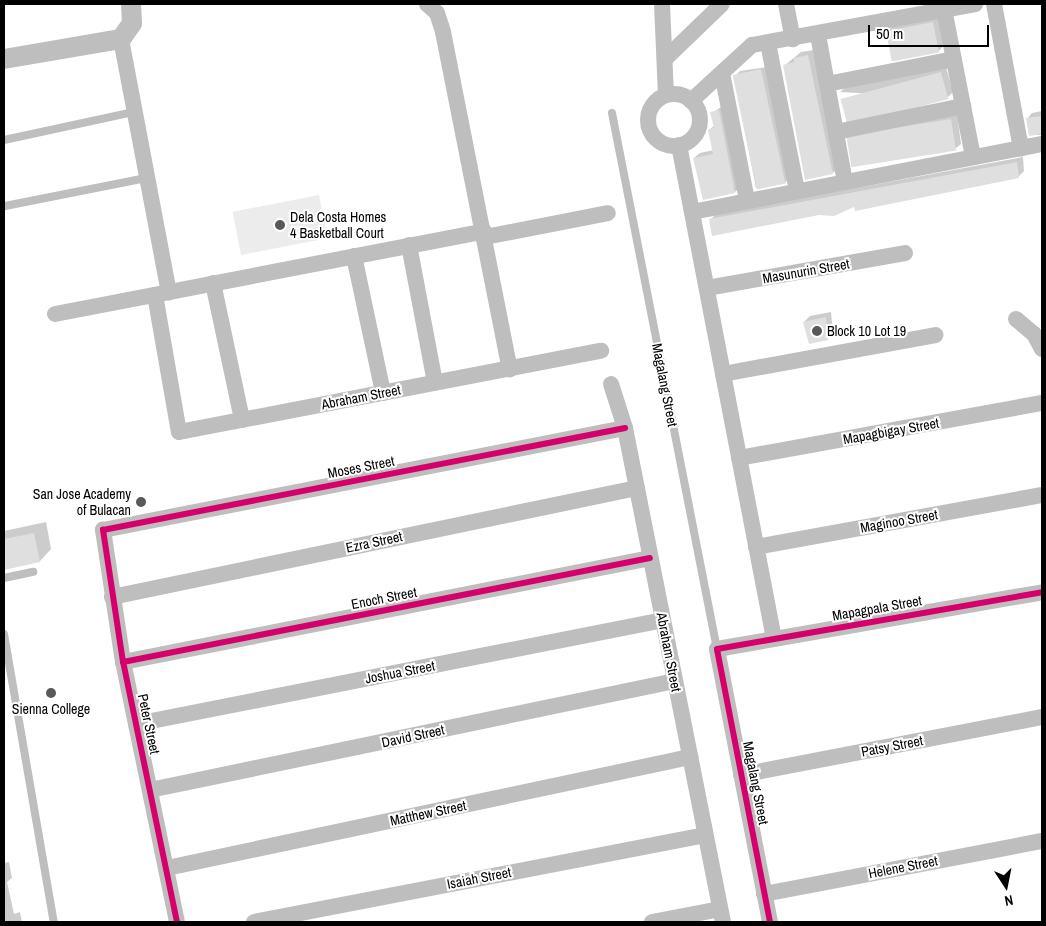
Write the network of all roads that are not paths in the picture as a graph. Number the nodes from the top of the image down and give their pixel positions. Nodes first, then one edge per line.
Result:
1 (131, 4) edge
2 (427, 4) edge
3 (662, 4) edge
4 (722, 4) edge
5 (786, 4) edge
6 (975, 4) edge
7 (994, 4) edge
8 (944, 7) edge
9 (818, 35) junction
10 (121, 39) junction
11 (794, 39) junction
12 (768, 43) junction
13 (5, 56) edge
14 (665, 59) junction
15 (954, 59) junction
16 (722, 73) junction
17 (827, 84) junction
18 (666, 95) junction
19 (691, 100) junction
20 (963, 106) junction
21 (134, 112) junction
22 (612, 112) dead end
23 (836, 132) junction
24 (4, 140) edge
25 (1042, 144) edge
26 (679, 145) junction
27 (1021, 148) junction
28 (973, 157) junction
29 (146, 178) junction
30 (845, 182) junction
31 (797, 191) junction
32 (747, 201) junction
33 (5, 206) dead end
34 (692, 212) junction
35 (608, 213) dead end
36 (484, 234) junction
37 (409, 245) junction
38 (905, 253) dead end
39 (354, 256) junction
40 (213, 283) junction
41 (707, 288) junction
42 (162, 293) junction
43 (55, 314) dead end
44 (1016, 318) dead end
45 (935, 335) dead end
46 (1042, 349) edge
47 (601, 351) dead end
48 (510, 369) junction
49 (723, 374) junction
50 (435, 383) junction
51 (612, 384) dead end
52 (383, 393) junction
53 (1042, 403) edge
54 (242, 420) junction
55 (625, 428) junction
56 (739, 458) junction
57 (637, 488) junction
58 (1042, 495) edge
59 (103, 530) joint
60 (756, 547) junction
61 (650, 558) junction
62 (33, 572) dead end
63 (4, 578) edge
64 (1042, 592) edge
65 (112, 597) junction
66 (663, 620) junction
67 (4, 634) edge
68 (774, 639) junction
69 (717, 650) junction
70 (123, 662) junction
71 (675, 681) junction
72 (1042, 717) edge
73 (136, 724) junction
74 (690, 757) junction
75 (741, 775) junction
76 (150, 790) junction
77 (705, 835) junction
78 (1042, 841) edge
79 (167, 868) junction
80 (764, 894) junction
81 (721, 916) edge
82 (54, 922) edge
83 (177, 922) edge
84 (254, 922) edge
85 (652, 922) edge
86 (770, 922) edge

1 - 10 street
2 - 36 street
3 - 14 street
4 - 14 street
5 - 11 street
6 - 8 street
7 - 27 street
8 - 9 street
8 - 15 street
9 - 11 street
9 - 17 street
10 - 13 street
10 - 21 street
11 - 12 street
12 - 16 street
12 - 31 street
14 - 18 street
15 - 17 street
15 - 20 street
16 - 19 street
16 - 32 street
17 - 23 street
18 - 19 street
18 - 26 street
19 - 26 street
20 - 23 street
20 - 28 street
21 - 24 lane
21 - 29 street
22 - 69 lane, Magalang Street
23 - 30 street
25 - 27 street
26 - 34 street
27 - 28 street
28 - 30 street
29 - 33 lane
29 - 42 street
30 - 31 street
31 - 32 street
32 - 34 street
34 - 41 street
35 - 36 street
36 - 37 street
36 - 48 street
37 - 39 street
37 - 50 street
38 - 41 street, Masunurin Street
39 - 40 street
39 - 52 street
40 - 42 street
40 - 54 street
41 - 49 street
42 - 43 street
42 - 54 street, Abraham Street
44 - 46 street
45 - 49 street
47 - 48 street, Abraham Street
48 - 50 street, Abraham Street
49 - 56 street
50 - 52 street, Abraham Street
51 - 55 street, Abraham Street
52 - 54 street, Abraham Street
53 - 56 street, Mapagbigay Street
55 - 57 street, Abraham Street
55 - 59 street, Moses Street
56 - 60 street
57 - 61 street, Abraham Street
57 - 65 street, Ezra Street
58 - 60 street, Maginoo Street
59 - 65 street, Peter Street
60 - 68 street
61 - 66 street, Abraham Street
61 - 70 street, Enoch Street
62 - 63 lane
64 - 68 street, Mapagpala Street
65 - 70 street, Peter Street
66 - 71 street, Abraham Street
66 - 73 street, Joshua Street
67 - 82 lane
68 - 69 street, Mapagpala Street
69 - 75 street, Magalang Street
70 - 73 street, Peter Street
71 - 74 street, Abraham Street
71 - 76 street, David Street
72 - 75 street, Patsy Street
73 - 76 street, Peter Street
74 - 77 street, Abraham Street
74 - 79 street, Matthew Street
75 - 80 street, Magalang Street
76 - 79 street, Peter Street
77 - 81 street, Abraham Street
77 - 84 street, Isaiah Street
78 - 80 street, Helene Street
79 - 83 street, Peter Street
80 - 86 street, Magalang Street
81 - 85 street

